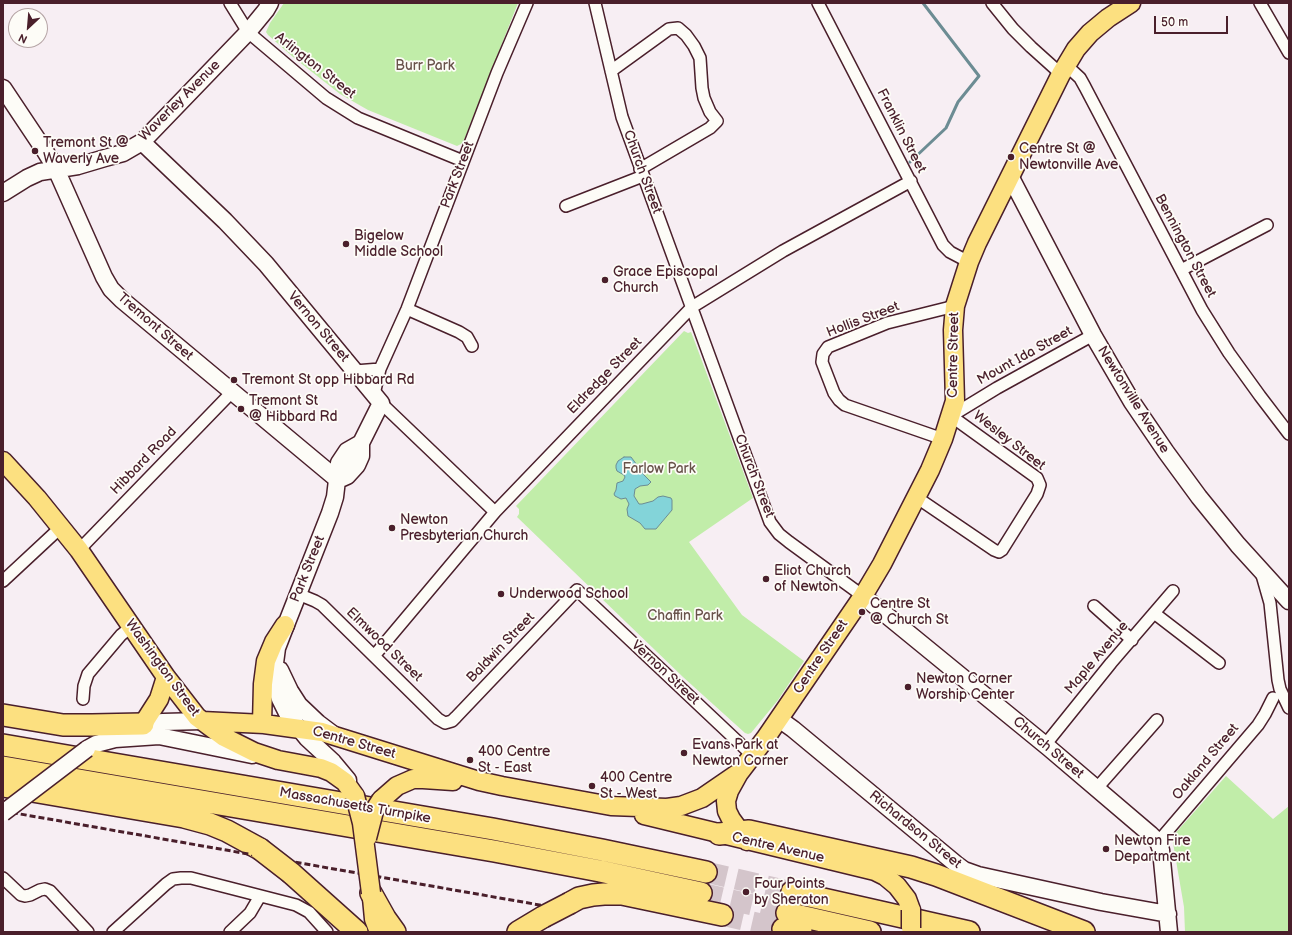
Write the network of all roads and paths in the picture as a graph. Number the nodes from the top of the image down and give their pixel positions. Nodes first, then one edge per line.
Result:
1 (230, 3) edge
2 (270, 3) edge
3 (527, 3) edge
4 (595, 3) edge
5 (818, 3) edge
6 (992, 3) edge
7 (1131, 3) edge
8 (1260, 3) edge
9 (248, 32) junction
10 (1289, 53) edge
11 (1064, 69) junction
12 (611, 71) junction
13 (3, 88) edge
14 (142, 142) junction
15 (463, 161) junction
16 (56, 169) junction
17 (642, 172) junction
18 (1010, 176) junction
19 (911, 181) junction
20 (3, 193) edge
21 (566, 206) dead end
22 (1267, 225) dead end
23 (968, 262) junction
24 (1181, 270) junction
25 (955, 306) junction
26 (692, 307) junction
27 (407, 309) junction
28 (1093, 335) junction
29 (472, 346) dead end
30 (380, 369) junction
31 (355, 372) junction
32 (232, 392) junction
33 (377, 398) junction
34 (951, 416) junction
35 (1289, 434) edge
36 (943, 439) junction
37 (3, 461) edge
38 (338, 480) junction
39 (916, 497) junction
40 (495, 512) junction
41 (60, 528) junction
42 (79, 550) junction
43 (1260, 569) junction
44 (3, 581) edge
45 (577, 590) joint
46 (1173, 591) dead end
47 (298, 594) junction
48 (863, 596) junction
49 (1289, 601) edge
50 (1094, 606) dead end
51 (1154, 614) junction
52 (286, 625) junction
53 (131, 627) junction
54 (1132, 640) junction
55 (374, 656) junction
56 (276, 657) junction
57 (1219, 664) dead end
58 (166, 677) junction
59 (1273, 698) dead end
60 (83, 699) dead end
61 (1289, 708) edge
62 (3, 715) edge
63 (779, 719) junction
64 (1158, 720) dead end
65 (202, 721) junction
66 (449, 722) joint
67 (143, 724) junction
68 (262, 724) junction
69 (298, 728) junction
70 (337, 736) junction
71 (3, 745) edge
72 (1045, 745) junction
73 (87, 749) junction
74 (753, 756) junction
75 (278, 760) junction
76 (3, 767) edge
77 (739, 773) junction
78 (3, 786) edge
79 (502, 786) junction
80 (1097, 788) junction
81 (355, 796) junction
82 (611, 806) junction
83 (3, 813) edge
84 (719, 834) joint
85 (744, 836) junction
86 (1158, 842) junction
87 (365, 845) junction
88 (706, 872) tunnel mouth
89 (3, 878) edge
90 (309, 890) junction
91 (792, 892) tunnel mouth
92 (371, 893) junction
93 (701, 893) tunnel mouth
94 (260, 896) junction
95 (722, 914) tunnel mouth
96 (1168, 914) junction
97 (791, 924) tunnel mouth
98 (376, 928) edge
99 (911, 931) edge
100 (88, 932) edge
101 (113, 932) edge
102 (230, 932) edge
103 (327, 932) edge
104 (341, 932) edge
105 (357, 932) edge
106 (395, 932) edge
107 (518, 932) edge
108 (870, 932) edge
109 (969, 932) edge
110 (1084, 932) edge
111 (1169, 932) edge

1 - 9 street, Arlington Street
2 - 9 main road, Waverley Avenue
3 - 15 street, Park Street
4 - 12 street, Church Street
5 - 19 street, Franklin Street
6 - 11 street, Bennington Street
7 - 11 main road, Centre Street
8 - 10 street
9 - 14 main road, Waverley Avenue
9 - 15 street, Arlington Street
11 - 18 main road, Centre Street
11 - 24 street, Bennington Street
12 - 17 street, Church Street
12 - 17 street
13 - 16 main road, Tremont Street
14 - 16 main road, Waverley Avenue
14 - 31 main road, Vernon Street
15 - 27 street, Park Street
16 - 20 main road, Waverley Avenue
16 - 32 main road, Tremont Street
17 - 21 street
17 - 26 street, Church Street
18 - 23 main road, Centre Street
18 - 28 main road, Newtonville Avenue
19 - 23 street, Franklin Street
19 - 26 street, Eldredge Street
22 - 24 street
23 - 25 main road, Centre Street
24 - 35 street, Bennington Street
25 - 34 main road, Centre Street
25 - 36 street, Hollis Street
26 - 40 street, Eldredge Street
26 - 48 street, Church Street
27 - 29 street
27 - 30 street, Park Street
28 - 34 street, Mount Ida Street
28 - 43 main road, Newtonville Avenue
30 - 31 street
30 - 33 street, Park Street
31 - 33 main road, Vernon Street
32 - 38 main road, Tremont Street
32 - 42 street, Hibbard Road
33 - 38 main road, Park Street
33 - 40 street, Vernon Street
34 - 36 main road, Centre Street
34 - 39 street, Wesley Street
36 - 39 main road, Centre Street
37 - 41 main road, Washington Street
38 - 47 main road, Park Street
39 - 48 main road, Centre Street
40 - 55 street, Eldredge Street
41 - 42 main road, Washington Street
41 - 44 street
42 - 53 main road, Washington Street
43 - 49 main road, Newtonville Avenue
43 - 61 street
45 - 66 street, Baldwin Street
45 - 74 street, Vernon Street
46 - 51 street, Maple Avenue
47 - 52 main road, Park Street
47 - 55 street, Elmwood Street
48 - 63 main road, Centre Street
48 - 72 main road, Church Street
50 - 54 street
51 - 54 street, Maple Avenue
51 - 57 street
52 - 56 main road, Park Street
52 - 68 main road
53 - 58 main road, Washington Street
53 - 60 street
54 - 72 street, Maple Avenue
55 - 66 street, Elmwood Street
56 - 69 main road, Park Street
56 - 70 main road
58 - 65 main road, Washington Street
58 - 67 main road
59 - 86 street, Oakland Street
62 - 67 highway
63 - 74 main road, Centre Street
63 - 96 main road, Richardson Street
64 - 80 street
65 - 67 main road
65 - 68 main road, Centre Street
65 - 75 main road, Washington Street
67 - 73 main road
68 - 69 main road, Centre Street
69 - 70 main road, Centre Street
69 - 81 main road, Park Street
70 - 79 main road, Centre Street
71 - 88 highway, Massachusetts Turnpike
72 - 80 main road, Church Street
73 - 75 main road
73 - 83 main road, bridge
74 - 77 main road, Centre Street
75 - 81 main road, Washington Street
76 - 93 highway, Massachusetts Turnpike
77 - 82 main road, Centre Street
77 - 85 main road, Centre Street
78 - 90 highway, bridge
79 - 82 main road, Centre Street
79 - 87 main road, Centre Street, bridge
80 - 86 main road, Church Street
81 - 87 main road, Washington Street, bridge
82 - 84 main road, Centre Avenue
84 - 85 highway
85 - 99 main road, Centre Avenue, bridge
85 - 110 highway
86 - 96 main road
87 - 92 main road, Washington Street, bridge
89 - 100 street
90 - 104 highway
90 - 105 highway
91 - 109 highway
92 - 98 main road, Washington Street
92 - 106 highway
94 - 101 street
94 - 102 street
94 - 103 street
95 - 107 highway, bridge
96 - 111 main road
97 - 108 highway

